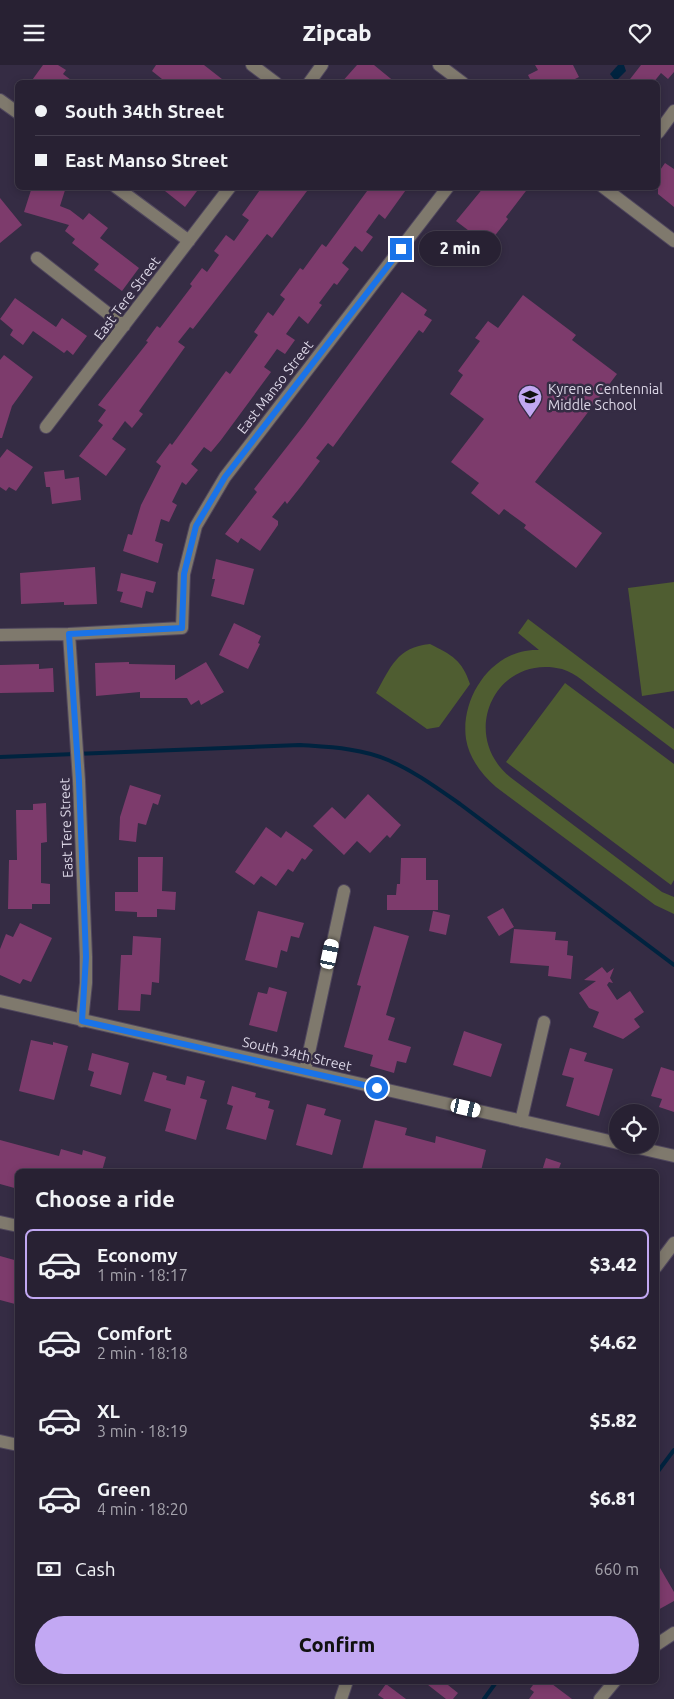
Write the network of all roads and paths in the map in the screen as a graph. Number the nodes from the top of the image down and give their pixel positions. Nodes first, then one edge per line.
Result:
1 (252, 65) edge
2 (322, 65) edge
3 (440, 65) edge
4 (272, 80) edge
5 (311, 80) edge
6 (459, 80) edge
7 (0, 100) edge
8 (15, 111) edge
9 (674, 111) edge
10 (660, 130) edge
11 (120, 190) edge
12 (228, 190) edge
13 (446, 190) edge
14 (610, 190) edge
15 (189, 241) junction
16 (674, 241) edge
17 (38, 258) dead end
18 (124, 326) junction
19 (46, 427) dead end
20 (69, 634) junction
21 (0, 635) edge
22 (344, 891) dead end
23 (0, 1001) edge
24 (82, 1021) junction
25 (544, 1022) dead end
26 (305, 1071) junction
27 (521, 1121) junction
28 (609, 1141) edge
29 (659, 1153) edge
30 (674, 1156) edge
31 (0, 1222) edge
32 (15, 1225) edge
33 (674, 1243) edge
34 (659, 1263) edge
35 (0, 1441) edge
36 (15, 1444) edge
37 (674, 1633) edge
38 (659, 1643) edge
39 (347, 1684) edge
40 (612, 1684) edge
41 (341, 1699) edge
42 (600, 1699) edge

1 - 4 street
2 - 5 street
3 - 6 street
7 - 8 street
9 - 10 street
11 - 15 street
12 - 15 street, East Tere Street
13 - 20 street, East Manso Street
14 - 16 street
15 - 18 street, East Tere Street
17 - 18 street
18 - 19 street, East Tere Street
20 - 21 street
20 - 24 street, East Tere Street
22 - 26 street
23 - 24 street, South 34th Street
24 - 26 street, South 34th Street
25 - 27 street
26 - 27 street, South 34th Street
27 - 28 street, South 34th Street
29 - 30 street
31 - 32 street
33 - 34 street
35 - 36 street
37 - 38 street
39 - 41 street
40 - 42 street

